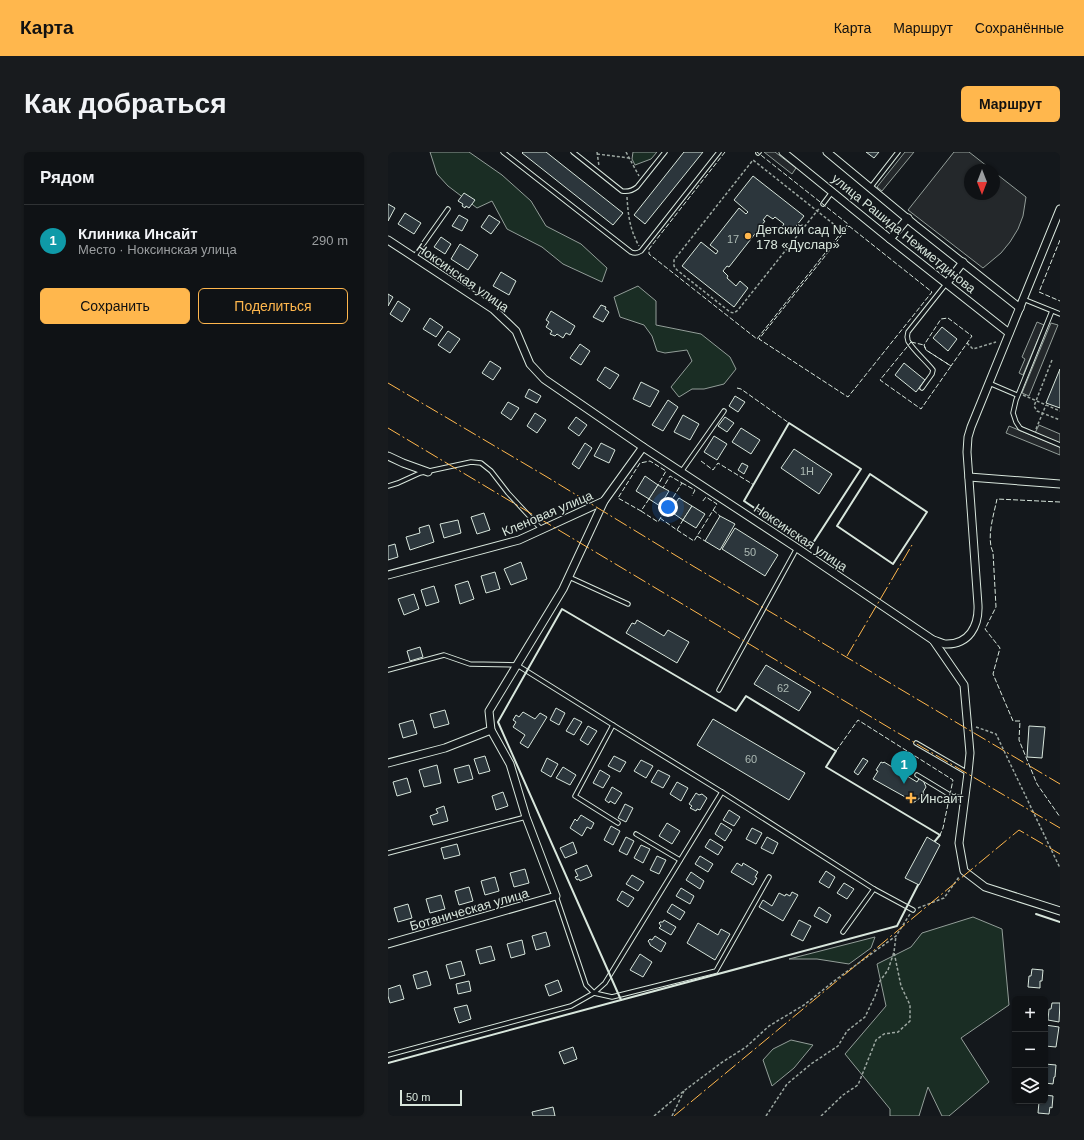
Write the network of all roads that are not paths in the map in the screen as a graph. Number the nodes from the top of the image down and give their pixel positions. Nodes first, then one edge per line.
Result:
1 (503, 152) edge
2 (573, 152) edge
3 (665, 152) edge
4 (719, 152) edge
5 (783, 152) edge
6 (827, 152) edge
7 (898, 152) edge
8 (870, 188) junction
9 (832, 192) junction
10 (823, 204) dead end
11 (448, 209) dead end
12 (1060, 209) edge
13 (908, 218) junction
14 (890, 239) junction
15 (388, 240) edge
16 (414, 257) junction
17 (963, 262) junction
18 (947, 283) junction
19 (1023, 299) junction
20 (1020, 308) junction
21 (1052, 311) junction
22 (1060, 314) edge
23 (1009, 333) junction
24 (989, 383) junction
25 (922, 388) dead end
26 (1018, 394) junction
27 (724, 411) dead end
28 (1060, 445) edge
29 (643, 447) junction
30 (388, 456) edge
31 (428, 472) junction
32 (681, 472) junction
33 (969, 477) junction
34 (1060, 484) edge
35 (388, 486) edge
36 (604, 501) junction
37 (542, 530) junction
38 (797, 548) junction
39 (388, 576) edge
40 (569, 577) junction
41 (628, 604) dead end
42 (932, 640) junction
43 (517, 665) junction
44 (388, 670) edge
45 (719, 690) dead end
46 (613, 725) junction
47 (491, 730) junction
48 (916, 743) dead end
49 (388, 763) edge
50 (968, 773) junction
51 (917, 774) dead end
52 (722, 792) junction
53 (965, 799) junction
54 (526, 817) junction
55 (618, 823) dead end
56 (636, 834) dead end
57 (388, 854) edge
58 (680, 860) junction
59 (769, 877) dead end
60 (874, 889) junction
61 (556, 896) junction
62 (913, 910) road end
63 (1060, 911) edge
64 (843, 932) dead end
65 (388, 944) edge
66 (594, 993) junction
67 (388, 1055) edge

1 - 4 lane
2 - 3 lane
5 - 9 street, улица Рашида Нежметдинова
6 - 8 street, улица Рашида Нежметдинова
7 - 8 lane
8 - 13 street, улица Рашида Нежметдинова
9 - 10 lane
9 - 14 street, улица Рашида Нежметдинова
11 - 16 lane
12 - 19 street
13 - 14 street
13 - 17 street, улица Рашида Нежметдинова
14 - 18 street, улица Рашида Нежметдинова
15 - 16 street, Ноксинская улица
16 - 29 street, Ноксинская улица
17 - 18 street
17 - 20 street, улица Рашида Нежметдинова
18 - 23 street, улица Рашида Нежметдинова
18 - 25 lane
19 - 20 street
19 - 21 lane
20 - 23 street
21 - 22 lane
21 - 26 lane
23 - 24 street
24 - 26 lane
24 - 33 street
26 - 28 lane
27 - 32 lane
29 - 32 street, Ноксинская улица
29 - 36 street, Кленовая улица
30 - 31 street
31 - 35 lane
31 - 37 lane
32 - 38 street, Ноксинская улица
33 - 34 street
33 - 42 street
36 - 37 street, Кленовая улица
36 - 40 street
37 - 39 street, Кленовая улица
38 - 42 street, Ноксинская улица
38 - 45 lane
40 - 41 lane
40 - 43 street
42 - 50 street, Ноксинская улица
43 - 44 lane
43 - 46 lane
43 - 47 street
46 - 52 lane
46 - 55 lane
47 - 49 street
47 - 54 street
48 - 50 lane
50 - 53 street, Ноксинская улица
51 - 53 lane
52 - 58 lane
52 - 60 lane
53 - 63 street, Ноксинская улица
54 - 57 lane
54 - 61 street
56 - 58 lane
58 - 66 lane
59 - 66 lane
60 - 62 lane
60 - 64 lane
61 - 65 street, Ботаническая улица
61 - 66 lane
66 - 67 lane

